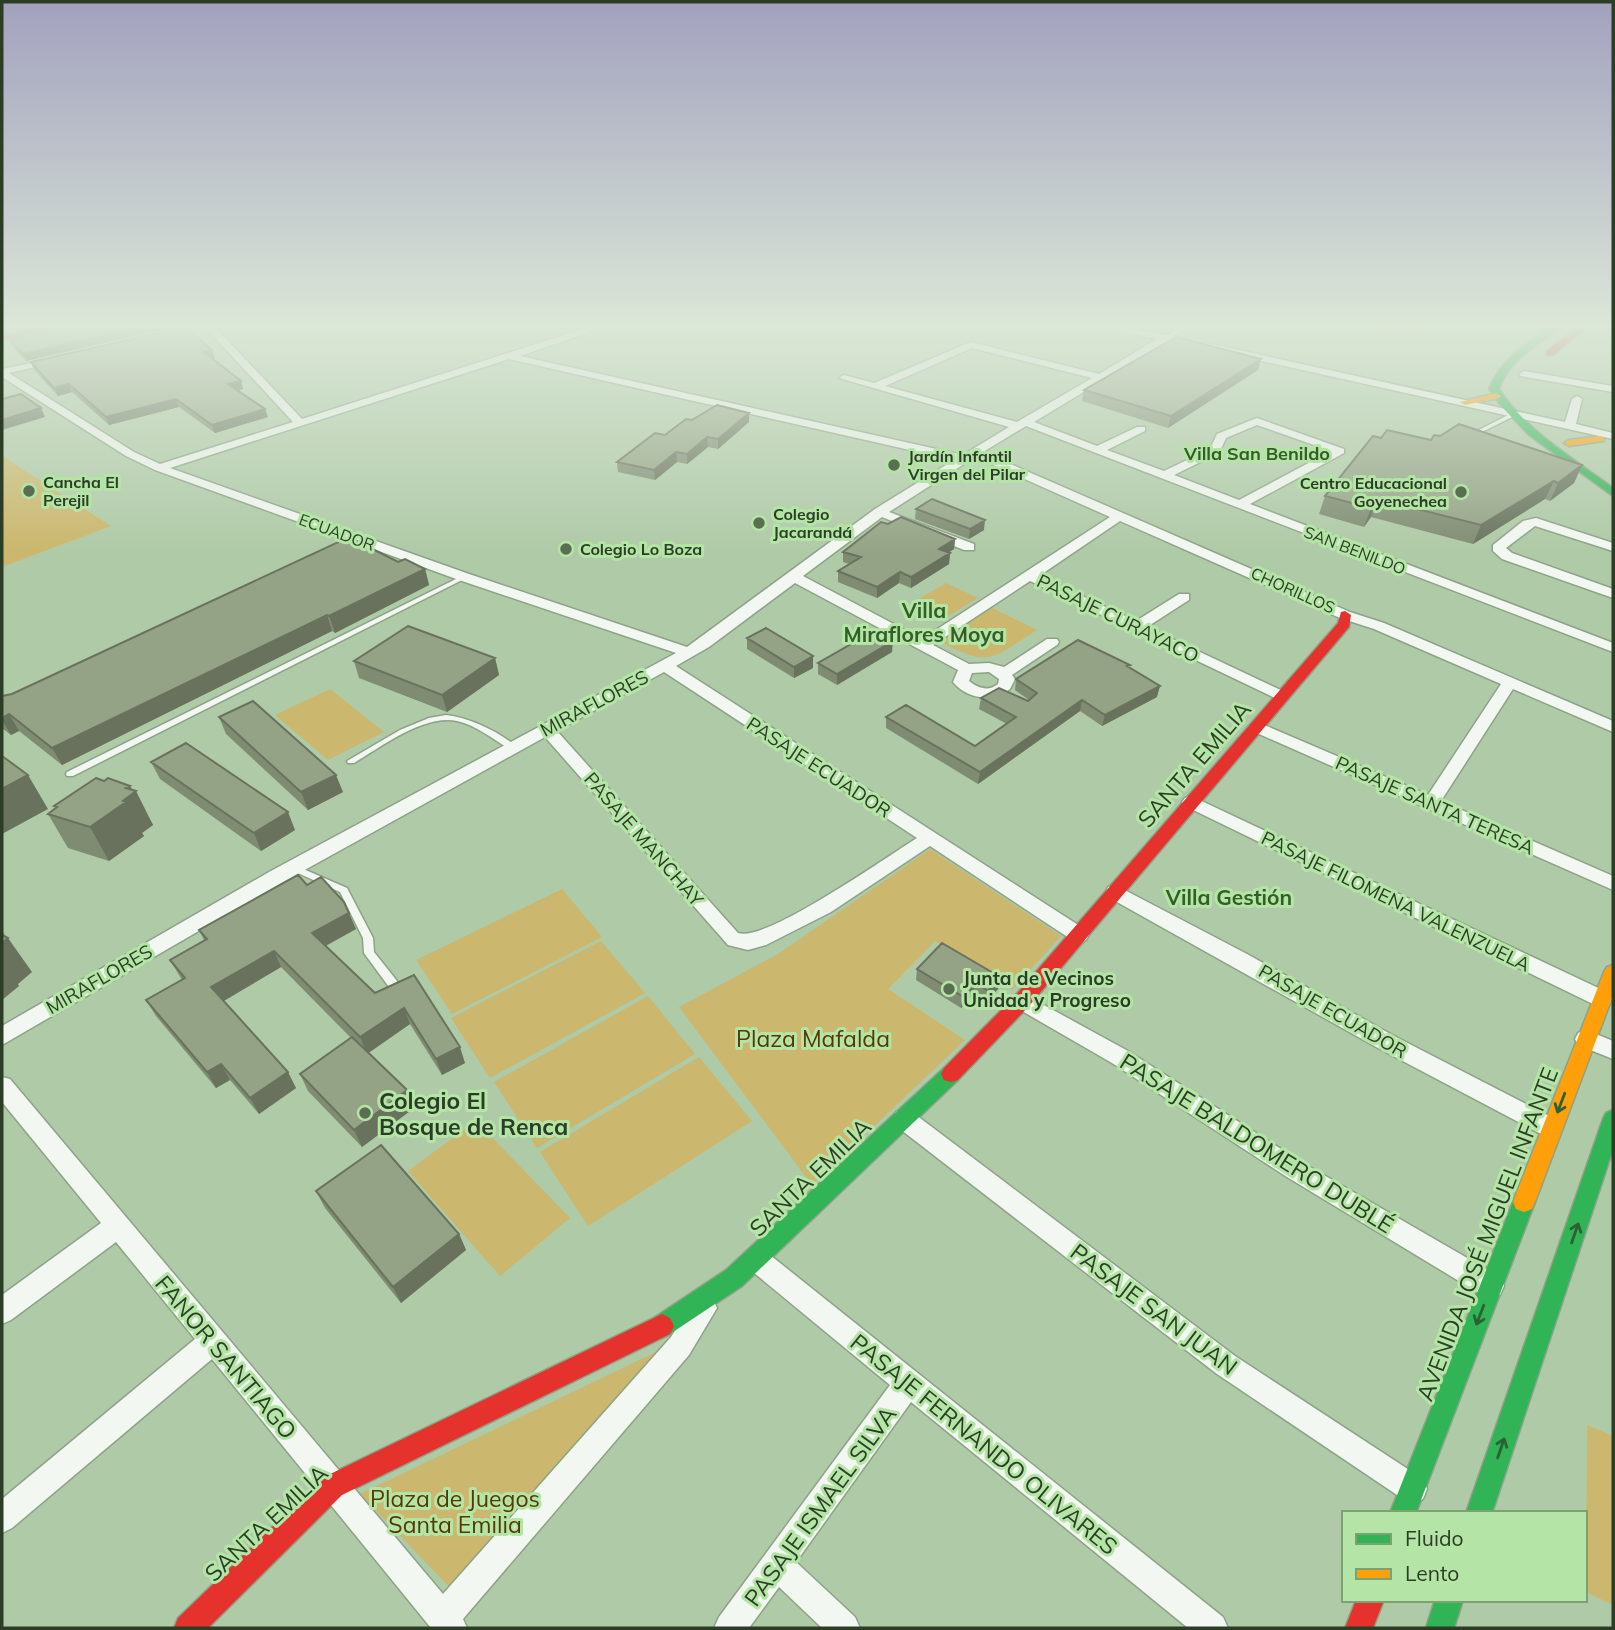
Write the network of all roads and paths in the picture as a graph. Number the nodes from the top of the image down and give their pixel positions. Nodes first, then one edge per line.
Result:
1 (38, 400) edge
2 (278, 400) edge
3 (371, 400) edge
4 (712, 400) edge
5 (930, 400) edge
6 (1062, 400) edge
7 (1456, 400) edge
8 (1475, 400) edge
9 (1500, 400) edge
10 (1516, 400) edge
11 (1577, 400) edge
12 (1465, 402) junction
13 (1514, 414) junction
14 (1540, 422) junction
15 (300, 423) junction
16 (1022, 424) junction
17 (1570, 425) junction
18 (1141, 429) dead end
19 (1469, 436) edge
20 (1609, 439) edge
21 (1569, 443) junction
22 (1097, 450) junction
23 (967, 455) junction
24 (159, 468) junction
25 (1163, 476) junction
26 (1613, 476) edge
27 (1613, 493) edge
28 (1239, 505) junction
29 (879, 512) junction
30 (1120, 516) junction
31 (969, 547) dead end
32 (1613, 547) edge
33 (1029, 576) junction
34 (464, 577) junction
35 (796, 578) junction
36 (1613, 594) edge
37 (1184, 597) dead end
38 (1345, 615) junction
39 (1137, 627) junction
40 (1052, 642) dead end
41 (924, 644) junction
42 (1613, 648) edge
43 (689, 653) junction
44 (666, 666) junction
45 (967, 669) junction
46 (1004, 674) junction
47 (1510, 682) junction
48 (1001, 691) junction
49 (1282, 696) junction
50 (1017, 700) edge
51 (1256, 727) junction
52 (1613, 727) edge
53 (546, 728) junction
54 (513, 747) junction
55 (351, 761) dead end
56 (70, 774) dead end
57 (1191, 802) junction
58 (1431, 804) junction
59 (928, 839) junction
60 (294, 867) junction
61 (1613, 883) edge
62 (1115, 892) junction
63 (1079, 935) junction
64 (1613, 972) edge
65 (393, 984) edge
66 (1602, 999) junction
67 (1022, 1001) junction
68 (2, 1036) edge
69 (1586, 1039) junction
70 (1613, 1050) edge
71 (2, 1086) edge
72 (904, 1119) junction
73 (1613, 1119) edge
74 (1552, 1128) junction
75 (117, 1226) junction
76 (756, 1259) junction
77 (1491, 1286) junction
78 (711, 1296) junction
79 (2, 1311) edge
80 (212, 1340) junction
81 (908, 1383) junction
82 (332, 1486) junction
83 (1408, 1501) edge
84 (1480, 1511) edge
85 (2, 1518) edge
86 (777, 1564) junction
87 (1369, 1602) edge
88 (1448, 1602) edge
89 (447, 1623) edge
90 (188, 1628) edge
91 (730, 1628) edge
92 (844, 1628) edge
93 (1212, 1628) edge
94 (1359, 1628) edge
95 (1440, 1628) edge

1 - 24 street, ECUADOR
2 - 15 street
3 - 15 street
4 - 23 street, CHORILLOS
5 - 16 street, SAN BENILDO
6 - 16 street, MIRAFLORES
7 - 12 street
8 - 12 main road
9 - 13 main road
10 - 14 main road
11 - 17 street
12 - 13 street
13 - 14 street
13 - 19 lane
13 - 27 main road
14 - 17 street
14 - 20 street
14 - 21 main road
15 - 24 street
16 - 22 street, SAN BENILDO
16 - 23 street, MIRAFLORES
17 - 20 street
18 - 22 street
20 - 21 main road
21 - 26 main road
22 - 25 street, SAN BENILDO
23 - 29 street, MIRAFLORES
23 - 30 street, CHORILLOS
24 - 34 street, ECUADOR
25 - 28 street, SAN BENILDO
25 - 28 street
28 - 42 street, SAN BENILDO
29 - 31 street
29 - 35 street, MIRAFLORES
30 - 33 street
30 - 38 street, CHORILLOS
32 - 36 street
33 - 39 street, PASAJE CURAYACO
33 - 41 street, PASAJE CURAYACO
34 - 43 street, ECUADOR
34 - 56 lane
35 - 41 street
35 - 43 street, MIRAFLORES
37 - 39 street
38 - 47 street, CHORILLOS
38 - 49 main road, SANTA EMILIA
39 - 49 street, PASAJE CURAYACO
40 - 46 street
41 - 45 street
43 - 44 street, MIRAFLORES
44 - 53 street, MIRAFLORES
44 - 59 street, PASAJE ECUADOR
45 - 46 street
45 - 48 street
46 - 48 street
47 - 52 street, CHORILLOS
47 - 58 street
48 - 50 street
49 - 51 main road, SANTA EMILIA
51 - 57 main road, SANTA EMILIA
51 - 58 street, PASAJE SANTA TERESA
53 - 54 street, MIRAFLORES
53 - 59 street, PASAJE MANCHAY
54 - 55 lane
54 - 60 street, MIRAFLORES
57 - 62 main road, SANTA EMILIA
57 - 66 street, PASAJE FILOMENA VALENZUELA
58 - 61 street, PASAJE SANTA TERESA
59 - 63 street, PASAJE ECUADOR
60 - 65 lane
60 - 68 street, MIRAFLORES
62 - 63 main road, SANTA EMILIA
62 - 74 street, PASAJE ECUADOR
63 - 67 main road, SANTA EMILIA
64 - 66 main road, AVENIDA JOSÉ MIGUEL INFANTE
66 - 69 main road, AVENIDA JOSÉ MIGUEL INFANTE
67 - 72 main road, SANTA EMILIA
67 - 77 street, PASAJE BALDOMERO DUBLÉ
69 - 70 street
69 -> 74 main road, AVENIDA JOSÉ MIGUEL INFANTE
71 - 75 street, FANOR SANTIAGO
72 - 76 main road, SANTA EMILIA
72 - 83 street, PASAJE SAN JUAN
84 -> 73 main road
74 - 77 main road, AVENIDA JOSÉ MIGUEL INFANTE
75 - 79 street
75 - 80 street, FANOR SANTIAGO
76 - 78 main road, SANTA EMILIA
76 - 81 street, PASAJE FERNANDO OLIVARES
77 -> 83 main road, AVENIDA JOSÉ MIGUEL INFANTE
78 - 82 main road, SANTA EMILIA
78 - 89 street
80 - 82 street, FANOR SANTIAGO
80 - 85 street
81 - 86 street, PASAJE ISMAEL SILVA
81 - 93 street, PASAJE FERNANDO OLIVARES
82 - 89 street, FANOR SANTIAGO
82 - 90 main road, SANTA EMILIA
86 - 91 street, PASAJE ISMAEL SILVA
86 - 92 street
87 - 94 main road
88 - 95 main road

